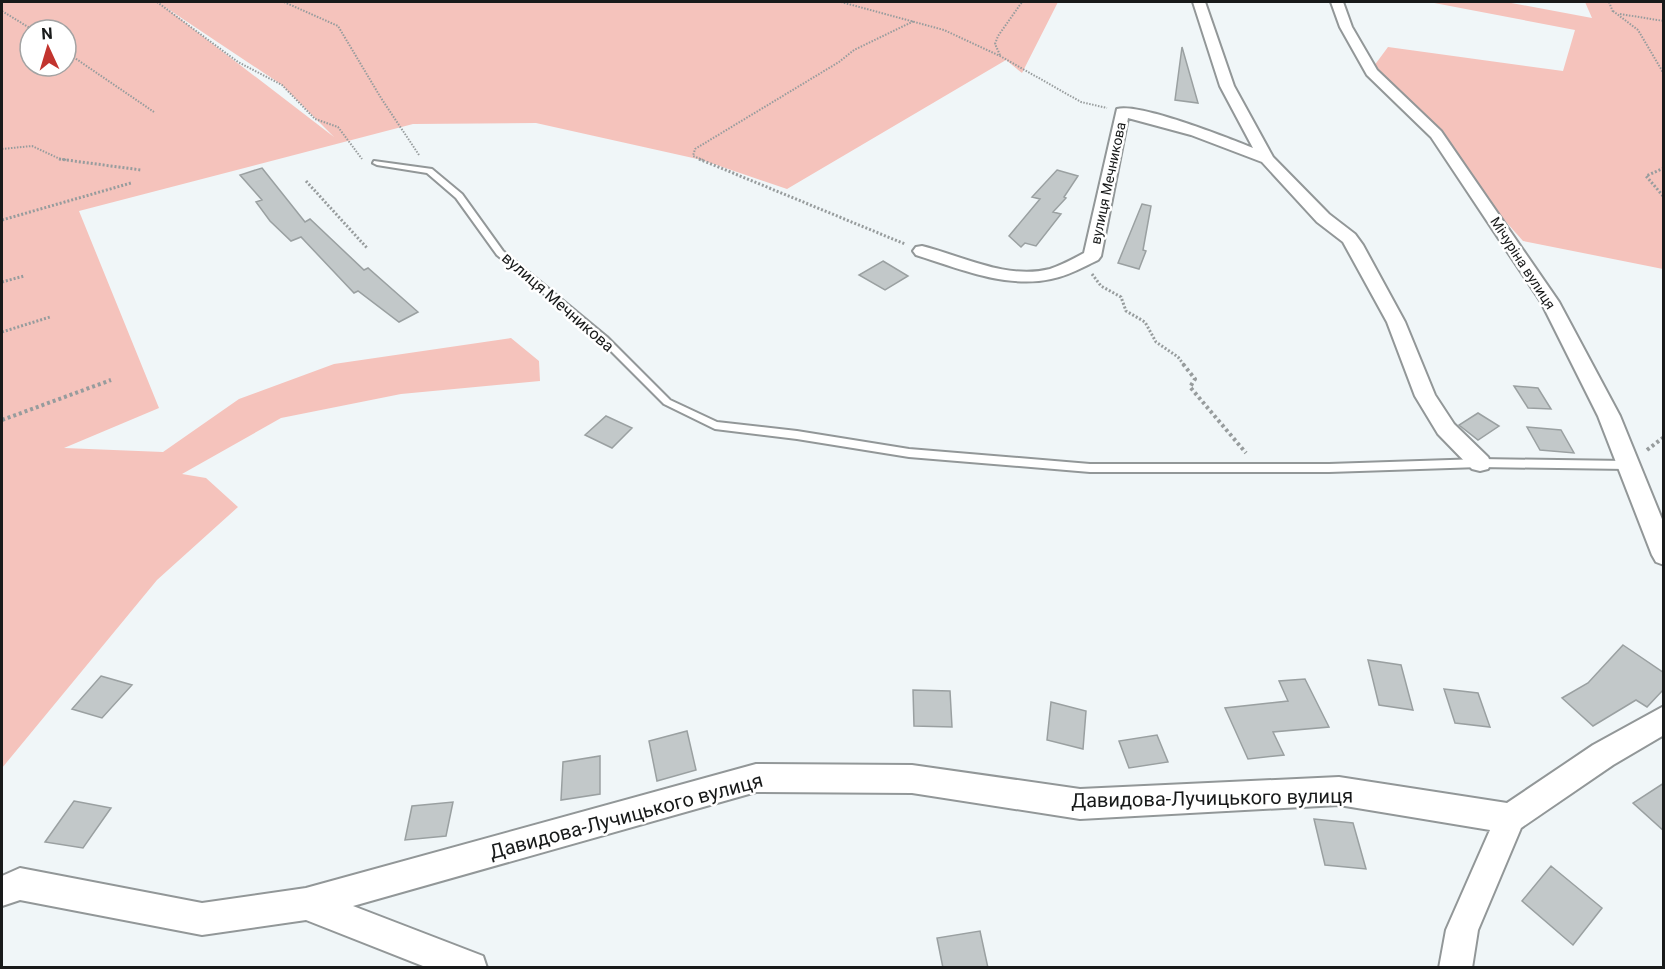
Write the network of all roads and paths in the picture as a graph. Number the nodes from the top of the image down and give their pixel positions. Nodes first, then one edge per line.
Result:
1 (158, 2) edge
2 (284, 2) edge
3 (841, 2) edge
4 (1022, 2) edge
5 (1199, 2) edge
6 (1336, 2) edge
7 (1609, 2) edge
8 (2, 10) edge
9 (1613, 12) junction
10 (18, 20) edge
11 (914, 21) junction
12 (1664, 21) edge
13 (1000, 56) junction
14 (78, 60) edge
15 (1664, 74) edge
16 (154, 112) dead end
17 (1122, 112) junction
18 (2, 148) edge
19 (1267, 159) junction
20 (377, 163) joint
21 (1664, 168) edge
22 (141, 170) dead end
23 (429, 171) junction
24 (306, 181) dead end
25 (131, 183) dead end
26 (1664, 197) edge
27 (2, 220) edge
28 (367, 248) dead end
29 (922, 252) joint
30 (1082, 261) junction
31 (24, 276) dead end
32 (2, 282) edge
33 (50, 317) dead end
34 (2, 332) edge
35 (111, 380) dead end
36 (2, 420) edge
37 (1480, 463) junction
38 (1627, 465) junction
39 (1261, 468) junction
40 (1664, 555) edge
41 (1664, 719) edge
42 (1510, 818) junction
43 (2, 891) edge
44 (306, 904) junction
45 (471, 968) edge
46 (1455, 968) edge

1 - 20 path
2 - 23 path
3 - 11 path
4 - 13 path
5 - 19 street
6 - 38 street, Мічуріна вулиця
7 - 9 path
8 - 10 path
9 - 12 path
9 - 15 path
11 - 13 path
11 - 29 path
13 - 17 path
14 - 16 path
17 - 19 street
17 - 30 street, вулиця Мечникова
18 - 22 path
19 - 37 street
20 - 23 lane
21 - 26 path
23 - 39 lane, вулиця Мечникова
24 - 28 path
25 - 27 path
29 - 30 street, вулиця Мечникова
30 - 39 path
31 - 32 path
33 - 34 path
35 - 36 path
37 - 38 lane, вулиця Мечникова
37 - 39 lane, вулиця Мечникова
38 - 40 street, Мічуріна вулиця
41 - 42 street
42 - 44 street, Давидова-Лучицького вулиця
42 - 46 street
43 - 44 street, Давидова-Лучицького вулиця
44 - 45 street

